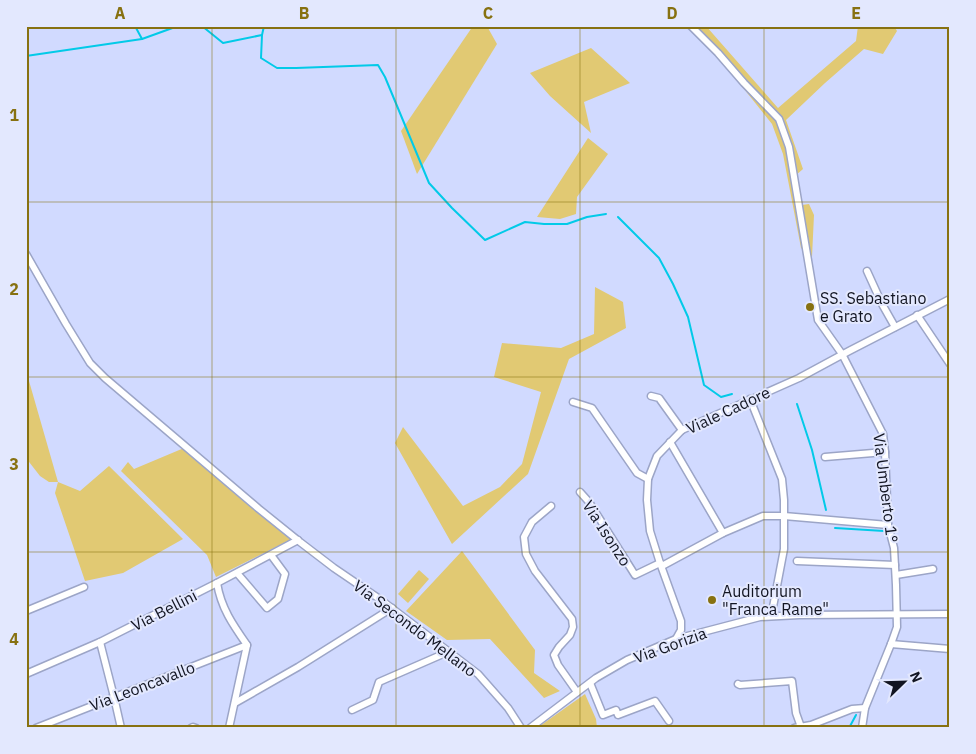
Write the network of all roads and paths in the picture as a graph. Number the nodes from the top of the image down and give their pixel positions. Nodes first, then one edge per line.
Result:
1 (692, 26) edge
2 (26, 254) edge
3 (867, 271) dead end
4 (950, 299) edge
5 (917, 315) junction
6 (895, 327) junction
7 (842, 354) junction
8 (950, 364) edge
9 (651, 396) dead end
10 (750, 399) junction
11 (574, 402) dead end
12 (682, 430) junction
13 (670, 442) junction
14 (885, 452) junction
15 (825, 457) dead end
16 (648, 479) junction
17 (580, 492) dead end
18 (551, 506) dead end
19 (784, 516) junction
20 (888, 525) junction
21 (723, 533) junction
22 (298, 540) junction
23 (271, 555) junction
24 (797, 560) dead end
25 (661, 564) junction
26 (895, 565) junction
27 (933, 569) dead end
28 (237, 573) junction
29 (896, 575) junction
30 (217, 583) junction
31 (84, 587) dead end
32 (392, 608) junction
33 (26, 611) edge
34 (897, 614) junction
35 (950, 614) edge
36 (770, 616) junction
37 (676, 639) junction
38 (100, 642) junction
39 (892, 644) junction
40 (247, 645) junction
41 (950, 650) edge
42 (450, 651) junction
43 (26, 674) edge
44 (590, 683) junction
45 (738, 684) dead end
46 (577, 692) junction
47 (114, 697) junction
48 (235, 703) junction
49 (865, 708) junction
50 (352, 710) dead end
51 (669, 721) dead end
52 (797, 727) edge
53 (36, 728) edge
54 (120, 728) edge
55 (191, 728) edge
56 (196, 728) edge
57 (229, 728) edge
58 (521, 728) edge
59 (530, 728) edge
60 (862, 728) edge

1 - 7 street, Via Umberto 1°
2 - 22 street, Via Secondo Mellano
3 - 6 street
4 - 5 street, Viale Cadore
5 - 6 street, Viale Cadore
5 - 8 street
6 - 7 street, Viale Cadore
7 - 10 street, Viale Cadore
7 - 14 street, Via Umberto 1°
9 - 12 street
10 - 12 street, Viale Cadore
10 - 19 street
11 - 16 street
12 - 13 street, Viale Cadore
13 - 16 street, Viale Cadore
13 - 21 street
14 - 15 street
14 - 20 street, Via Umberto 1°
16 - 25 street, Viale Cadore
17 - 25 street, Via Isonzo
18 - 46 street
19 - 20 street
19 - 21 street
19 - 36 street
20 - 26 street, Via Umberto 1°
21 - 25 street
22 - 23 street, Via Bellini
22 - 32 street, Via Secondo Mellano
23 - 28 street, Via Bellini
23 - 28 street
24 - 26 street
25 - 37 street, Viale Cadore
26 - 29 street, Via Umberto 1°
27 - 29 street
28 - 30 street, Via Bellini
29 - 34 street, Via Umberto 1°
30 - 38 street, Via Bellini
30 - 40 street
31 - 33 street
32 - 42 street, Via Secondo Mellano
32 - 48 street
34 - 35 street, Via Gorizia
34 - 36 street, Via Gorizia
34 - 39 street, Via Umberto 1°
36 - 37 street, Via Gorizia
37 - 44 street, Via Gorizia
38 - 43 street, Via Bellini
38 - 47 street
39 - 41 street
39 - 49 street, Via Umberto 1°
40 - 47 street, Via Leoncavallo
40 - 48 street
42 - 50 street
42 - 58 street, Via Secondo Mellano
44 - 46 street, Via Gorizia
44 - 51 street
45 - 52 street
46 - 59 street, Via Gorizia
47 - 53 street, Via Leoncavallo
47 - 54 street
48 - 57 street
49 - 52 street
49 - 60 street, Via Umberto 1°
55 - 56 street

